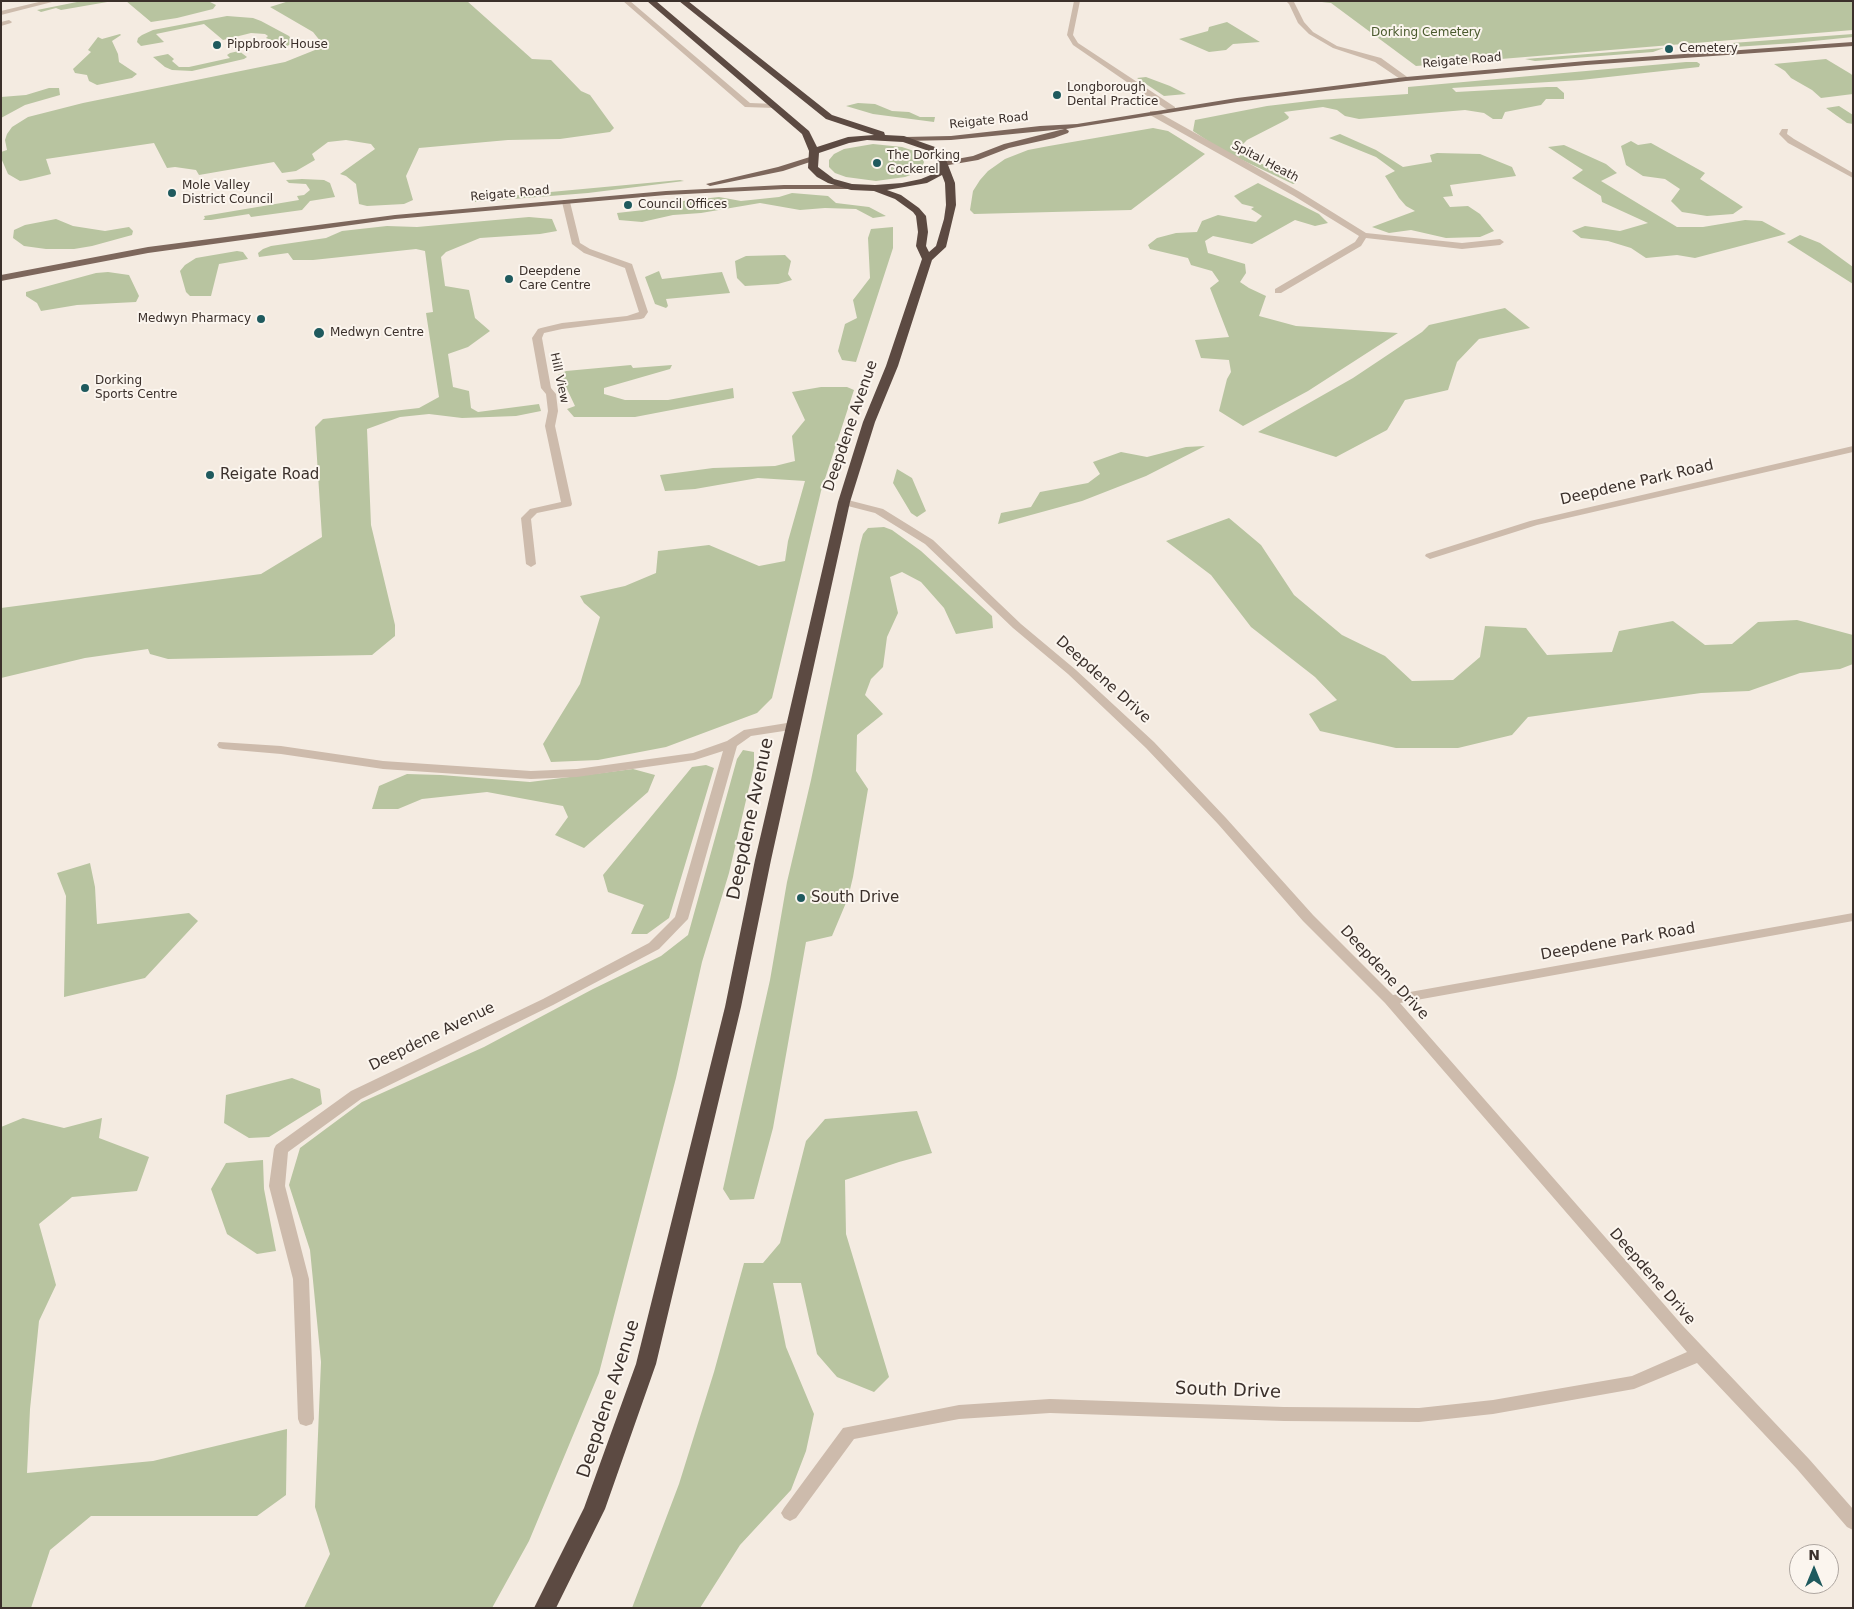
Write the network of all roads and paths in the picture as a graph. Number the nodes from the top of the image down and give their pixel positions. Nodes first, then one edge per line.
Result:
1 (53, 1) edge
2 (626, 1) edge
3 (651, 1) edge
4 (683, 1) edge
5 (1076, 1) edge
6 (1289, 1) edge
7 (1, 13) edge
8 (9, 22) dead end
9 (1, 24) edge
10 (1853, 44) edge
11 (1406, 79) junction
12 (775, 106) junction
13 (1172, 109) junction
14 (1153, 113) junction
15 (1077, 126) junction
16 (1785, 130) dead end
17 (887, 137) junction
18 (904, 139) junction
19 (814, 154) junction
20 (944, 166) junction
21 (1853, 176) edge
22 (851, 187) junction
23 (875, 188) junction
24 (666, 193) junction
25 (566, 202) junction
26 (1364, 235) junction
27 (1500, 242) dead end
28 (927, 259) junction
29 (1, 278) edge
30 (1278, 291) dead end
31 (1853, 449) edge
32 (844, 502) junction
33 (1430, 556) dead end
34 (531, 564) dead end
35 (793, 726) junction
36 (731, 744) junction
37 (223, 745) dead end
38 (1853, 917) edge
39 (1390, 1000) junction
40 (1698, 1355) junction
41 (306, 1420) dead end
42 (790, 1513) dead end
43 (1853, 1522) edge
44 (545, 1608) edge

1 - 7 street
2 - 12 street
3 - 12 highway
4 - 17 highway
5 - 13 street
6 - 11 street
8 - 9 street
10 - 11 main road, Reigate Road
11 - 13 main road, Reigate Road
12 - 19 highway
13 - 14 main road, Reigate Road
14 - 15 main road, Reigate Road
14 - 26 street, Spital Heath
15 - 18 main road, Reigate Road
15 - 20 main road, Reigate Road
16 - 21 street
17 - 18 highway
17 - 19 highway
18 - 20 highway
19 - 22 highway
19 - 24 main road, Reigate Road
20 - 23 highway
20 - 28 highway
22 - 23 highway
22 - 24 main road, Reigate Road
23 - 28 highway
24 - 25 main road, Reigate Road
25 - 29 main road, Reigate Road
25 - 34 street, Hill View
26 - 27 street, Spital Heath
26 - 30 street
28 - 32 highway, Deepdene Avenue
31 - 33 street, Deepdene Park Road
32 - 35 highway, Deepdene Avenue
32 - 39 street, Deepdene Drive
35 - 36 street, Deepdene Avenue
35 - 44 highway, Deepdene Avenue
36 - 37 street, Deepdene Avenue
36 - 41 street, Deepdene Avenue
38 - 39 street, Deepdene Park Road
39 - 40 street, Deepdene Drive
40 - 42 street, South Drive
40 - 43 street, Deepdene Drive

